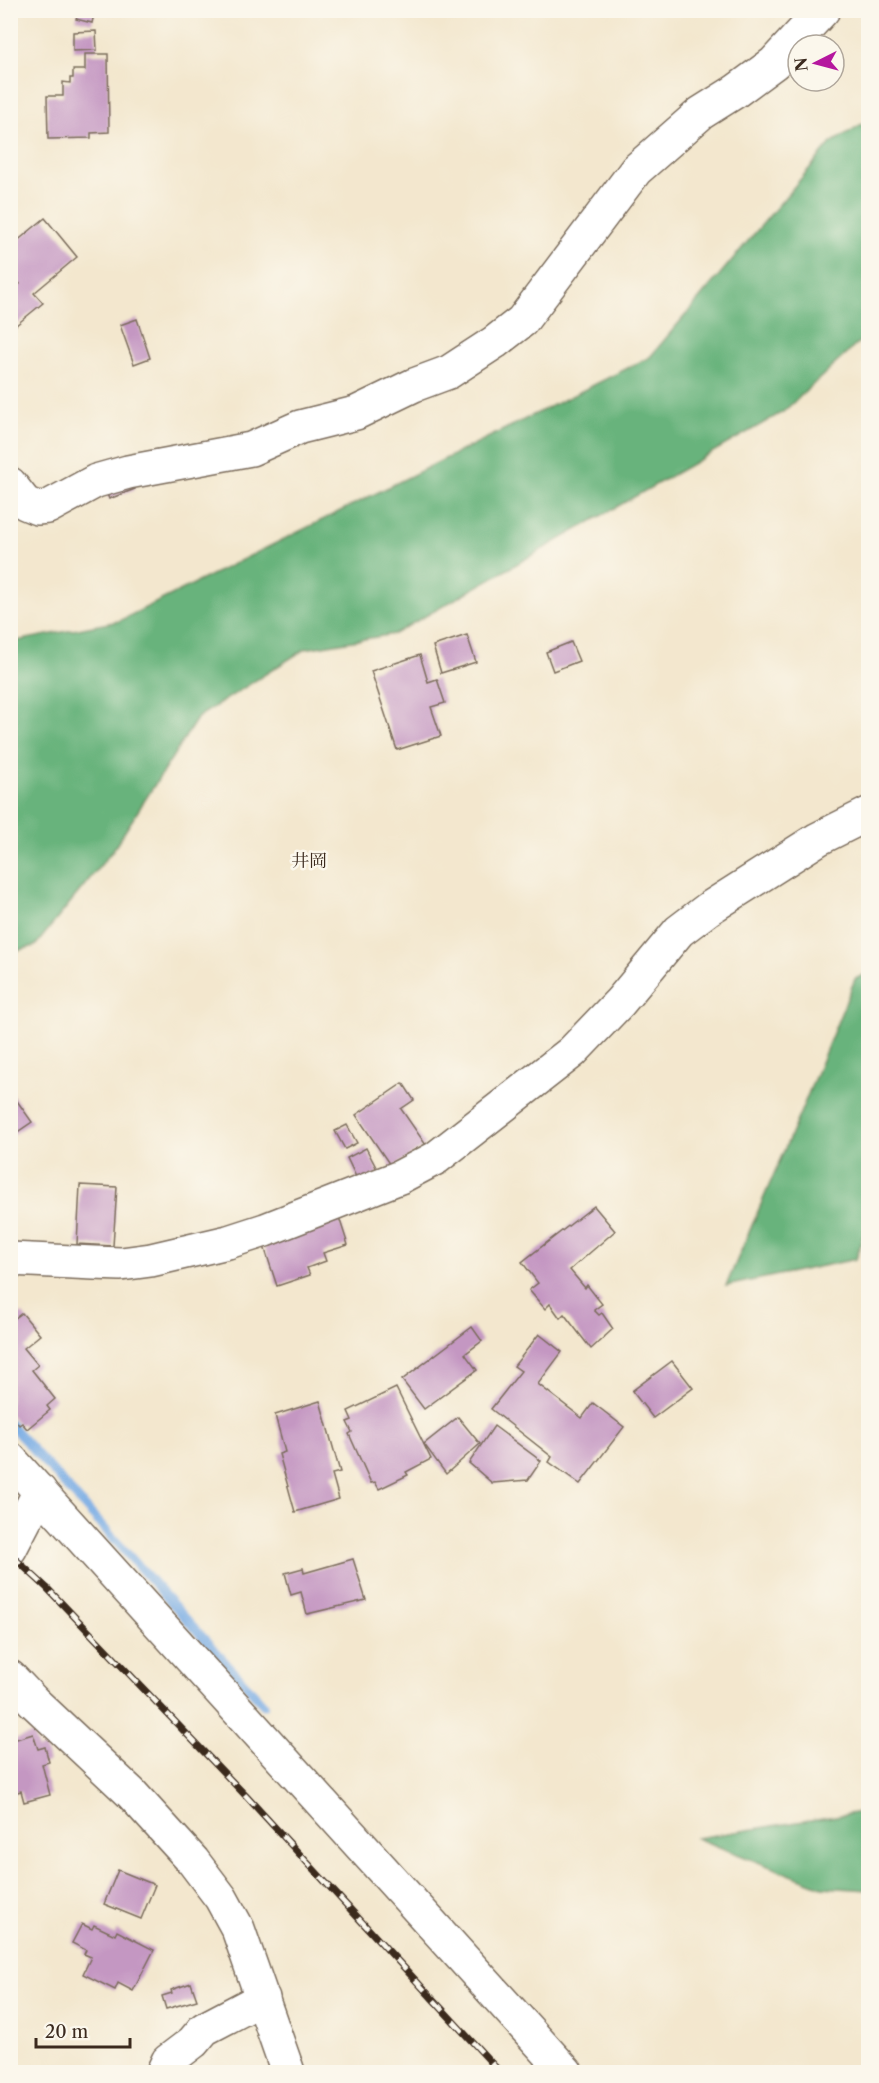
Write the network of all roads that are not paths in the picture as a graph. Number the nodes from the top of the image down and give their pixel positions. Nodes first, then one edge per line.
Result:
1 (823, 10) edge
2 (10, 484) edge
3 (868, 814) edge
4 (10, 1258) edge
5 (10, 1459) edge
6 (39, 1491) junction
7 (10, 1550) edge
8 (10, 1677) edge
9 (263, 1998) junction
10 (163, 2073) edge
11 (288, 2073) edge
12 (566, 2073) edge

1 - 2 street
3 - 4 street
5 - 6 street
6 - 7 street
6 - 12 street
8 - 9 street
9 - 10 street
9 - 11 street

